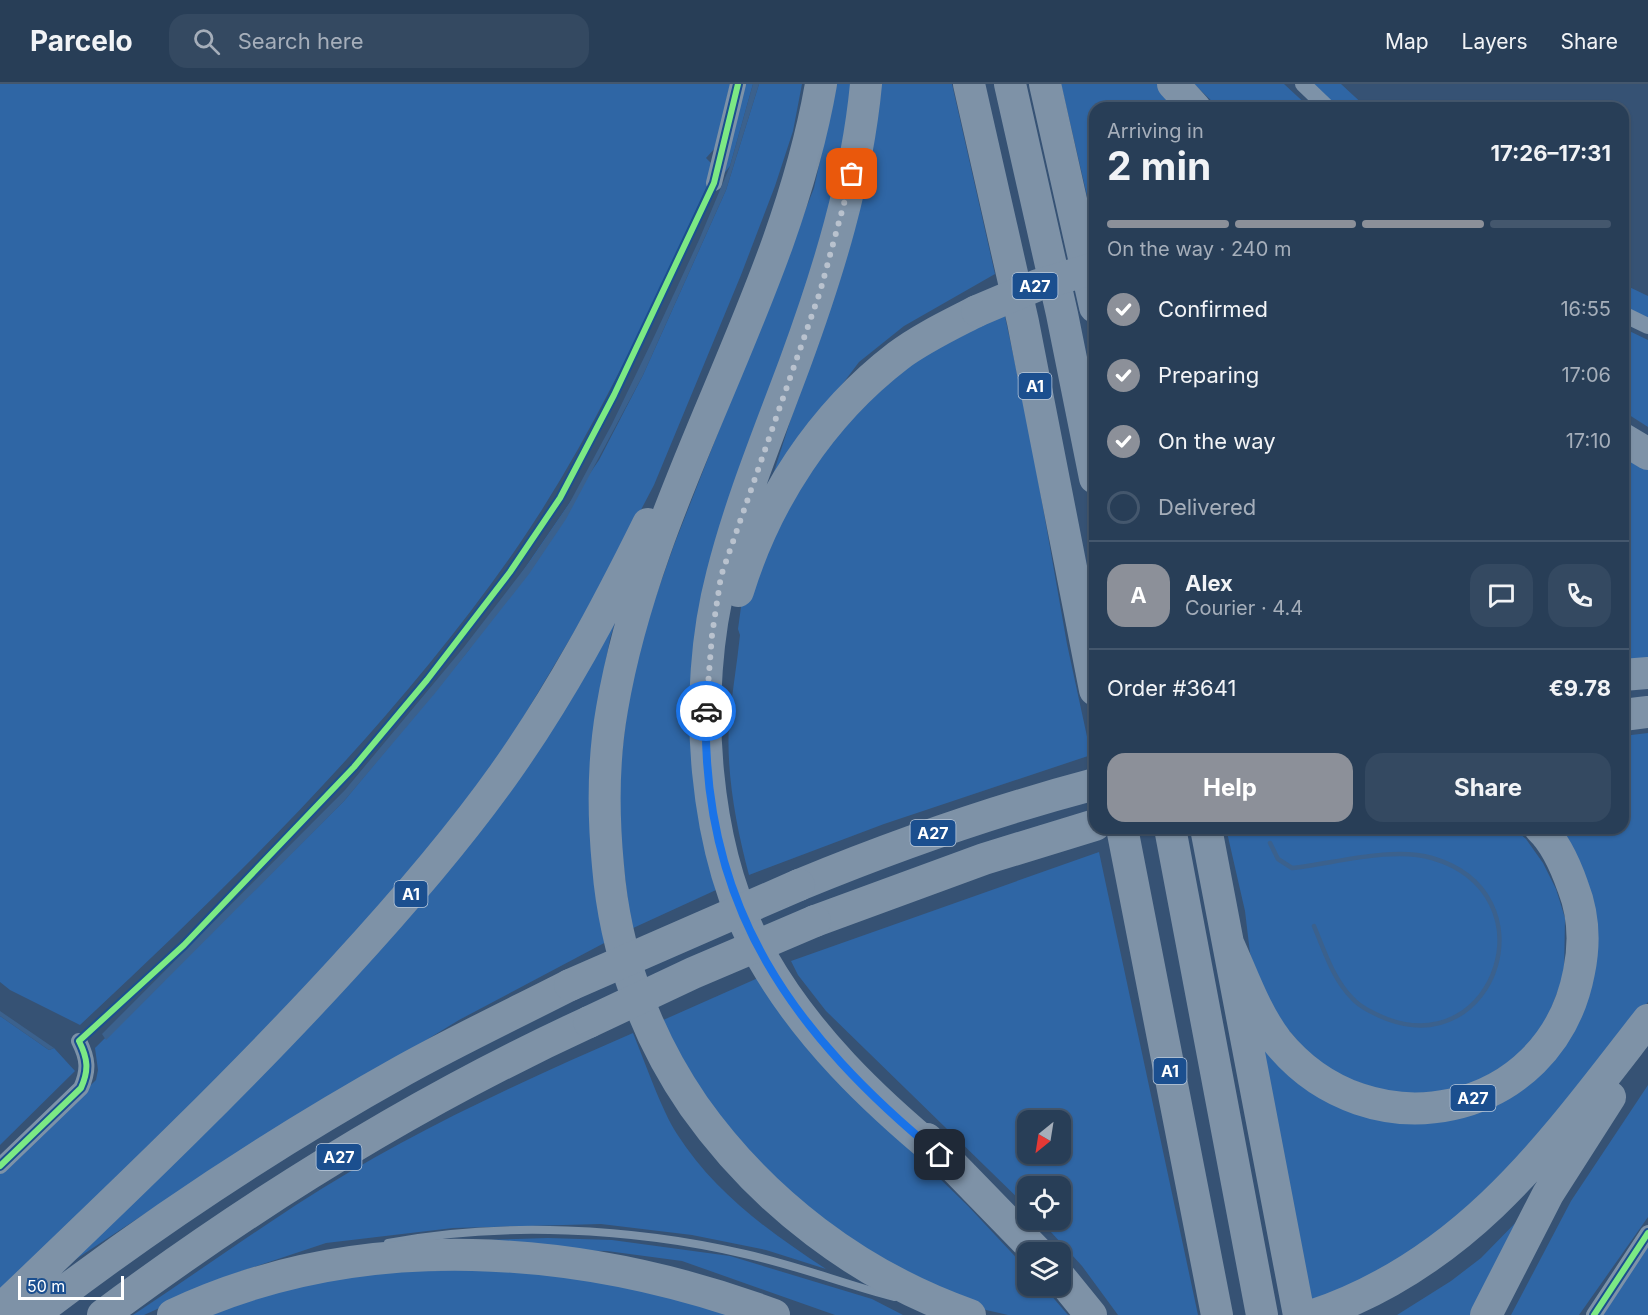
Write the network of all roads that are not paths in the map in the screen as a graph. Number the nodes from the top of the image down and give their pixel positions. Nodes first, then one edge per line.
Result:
1 (738, 84) edge
2 (821, 84) edge
3 (866, 84) edge
4 (969, 84) edge
5 (1010, 84) edge
6 (1045, 84) edge
7 (1173, 84) edge
8 (1303, 84) edge
9 (1190, 102) edge
10 (1322, 102) edge
11 (714, 183) dead end
12 (1089, 273) edge
13 (1089, 294) edge
14 (1629, 317) edge
15 (1648, 326) edge
16 (717, 397) junction
17 (1629, 443) edge
18 (1089, 448) edge
19 (1648, 454) edge
20 (1089, 659) edge
21 (1648, 673) edge
22 (1629, 675) edge
23 (1648, 712) edge
24 (1629, 714) edge
25 (1083, 787) edge
26 (1085, 828) edge
27 (1123, 834) edge
28 (1171, 834) edge
29 (1207, 834) edge
30 (1544, 834) edge
31 (1228, 943) junction
32 (1648, 1020) edge
33 (79, 1041) dead end
34 (1648, 1041) edge
35 (940, 1155) junction
36 (0, 1166) edge
37 (1648, 1233) edge
38 (1027, 1242) edge
39 (375, 1246) dead end
40 (320, 1257) dead end
41 (281, 1274) junction
42 (1071, 1290) edge
43 (900, 1298) dead end
44 (911, 1301) dead end
45 (0, 1310) edge
46 (33, 1315) edge
47 (103, 1315) edge
48 (173, 1315) edge
49 (774, 1315) edge
50 (965, 1315) edge
51 (970, 1315) edge
52 (1091, 1315) edge
53 (1217, 1315) edge
54 (1262, 1315) edge
55 (1299, 1315) edge
56 (1314, 1315) edge
57 (1486, 1315) edge
58 (1594, 1315) edge

1 - 11 street
2 - 16 highway, A1
3 - 35 highway
4 - 20 highway, A1
5 - 18 highway, A1
6 - 12 highway
7 - 9 highway
8 - 10 street
13 - 35 highway, A27, bridge
14 - 15 street
16 - 45 highway, A1
16 - 51 highway, A1
17 - 19 highway
21 - 22 highway
23 - 24 highway
25 - 46 highway, A27, bridge
26 - 47 highway, A27, bridge
27 - 53 highway, A1
28 - 54 highway, A1
29 - 31 highway
30 - 31 highway, A27
31 - 55 highway
32 - 56 highway
33 - 36 street
34 - 57 highway
35 - 38 highway
37 - 58 street
39 - 43 lane
40 - 41 lane
41 - 48 highway
41 - 49 highway
42 - 52 highway
44 - 50 lane

